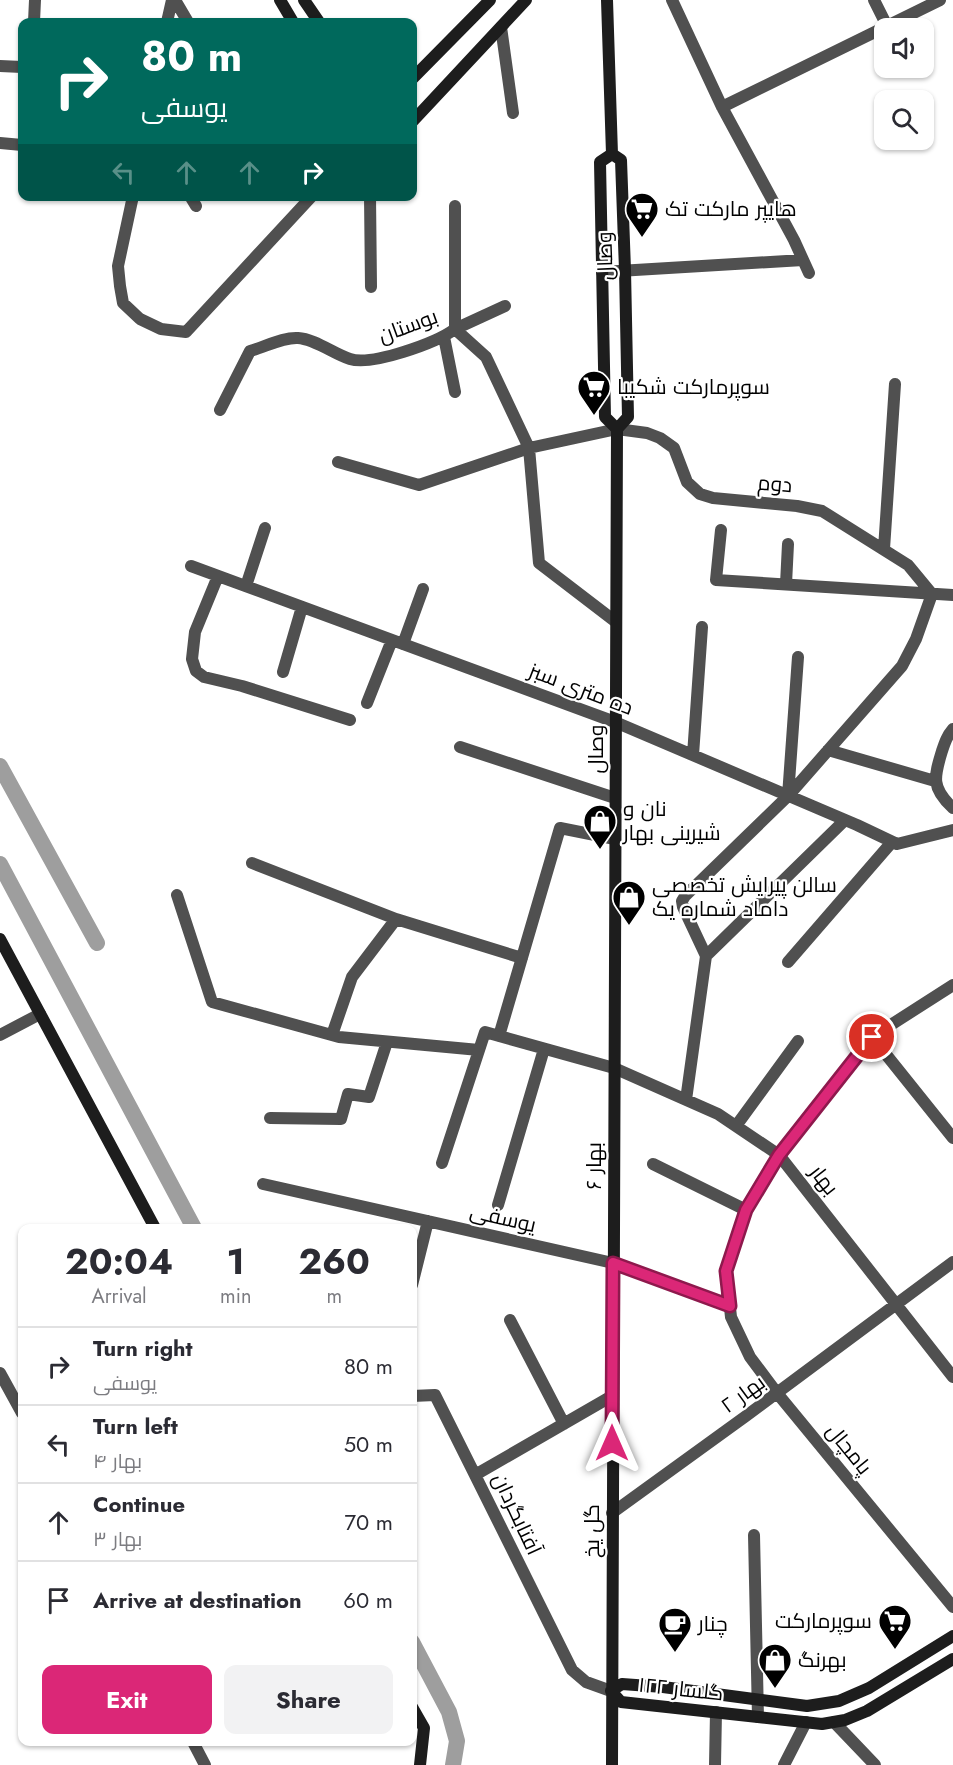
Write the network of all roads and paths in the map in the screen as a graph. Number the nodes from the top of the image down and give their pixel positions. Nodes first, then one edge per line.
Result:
1 (35, 0) edge
2 (174, 0) edge
3 (280, 0) edge
4 (304, 0) edge
5 (490, 0) edge
6 (526, 0) edge
7 (607, 0) edge
8 (672, 0) edge
9 (874, 0) edge
10 (940, 0) edge
11 (34, 18) edge
12 (168, 18) edge
13 (185, 18) edge
14 (291, 18) edge
15 (316, 18) edge
16 (882, 18) edge
17 (903, 18) edge
18 (501, 27) junction
19 (874, 32) edge
20 (0, 66) edge
21 (18, 68) edge
22 (417, 74) edge
23 (722, 107) junction
24 (513, 113) dead end
25 (417, 117) edge
26 (0, 143) edge
27 (18, 145) edge
28 (612, 154) junction
29 (132, 201) edge
30 (307, 201) edge
31 (370, 201) edge
32 (455, 206) dead end
33 (803, 260) junction
34 (626, 270) junction
35 (602, 272) junction
36 (809, 273) dead end
37 (371, 288) dead end
38 (505, 306) dead end
39 (449, 333) junction
40 (896, 384) dead end
41 (455, 392) dead end
42 (220, 410) dead end
43 (616, 429) junction
44 (529, 448) junction
45 (338, 462) dead end
46 (265, 528) dead end
47 (721, 530) dead end
48 (788, 544) dead end
49 (884, 549) junction
50 (191, 566) dead end
51 (218, 576) junction
52 (786, 584) junction
53 (246, 586) junction
54 (423, 588) dead end
55 (932, 594) junction
56 (953, 595) edge
57 (302, 607) junction
58 (616, 622) junction
59 (702, 627) dead end
60 (398, 642) junction
61 (798, 657) dead end
62 (283, 672) dead end
63 (367, 703) dead end
64 (350, 720) dead end
65 (615, 722) junction
66 (953, 729) edge
67 (460, 747) dead end
68 (828, 750) junction
69 (693, 755) junction
70 (935, 781) junction
71 (788, 796) junction
72 (615, 798) junction
73 (953, 808) edge
74 (845, 820) junction
75 (953, 830) edge
76 (615, 838) junction
77 (892, 842) junction
78 (252, 863) dead end
79 (177, 895) dead end
80 (396, 919) junction
81 (0, 939) edge
82 (706, 956) junction
83 (522, 958) junction
84 (788, 962) dead end
85 (953, 985) edge
86 (40, 1014) junction
87 (0, 1035) edge
88 (332, 1035) junction
89 (499, 1036) junction
90 (872, 1037) junction
91 (798, 1041) dead end
92 (387, 1042) junction
93 (544, 1049) junction
94 (480, 1050) junction
95 (614, 1068) junction
96 (686, 1100) junction
97 (270, 1118) dead end
98 (736, 1126) junction
99 (953, 1138) edge
100 (779, 1155) junction
101 (442, 1163) dead end
102 (653, 1164) dead end
103 (263, 1184) dead end
104 (498, 1206) dead end
105 (746, 1210) junction
106 (428, 1221) junction
107 (153, 1224) edge
108 (953, 1262) edge
109 (613, 1263) junction
110 (417, 1265) edge
111 (897, 1304) junction
112 (730, 1306) junction
113 (510, 1320) dead end
114 (0, 1373) edge
115 (953, 1377) edge
116 (777, 1393) junction
117 (417, 1396) edge
118 (612, 1396) junction
119 (18, 1406) edge
120 (564, 1424) junction
121 (475, 1475) junction
122 (612, 1513) junction
123 (754, 1535) dead end
124 (953, 1607) edge
125 (953, 1636) edge
126 (953, 1659) edge
127 (611, 1691) junction
128 (758, 1700) junction
129 (716, 1712) junction
130 (417, 1716) edge
131 (758, 1717) junction
132 (806, 1722) junction
133 (834, 1722) junction
134 (195, 1746) edge
135 (205, 1765) edge
136 (420, 1765) edge
137 (612, 1765) edge
138 (715, 1765) edge
139 (784, 1765) edge
140 (875, 1765) edge

1 - 11 street
2 - 12 street
2 - 13 street
3 - 14 main road
4 - 15 main road
5 - 22 main road
6 - 18 main road
7 - 28 main road, وصال
8 - 23 street
9 - 16 street
10 - 17 street
18 - 24 street
18 - 25 main road
19 - 23 street
20 - 21 street
23 - 33 street
26 - 27 street
28 - 34 main road, وصال
28 - 35 main road, وصال
29 - 30 street
31 - 37 street
32 - 39 street
33 - 34 street
33 - 36 street
34 - 35 street
34 - 43 main road, وصال
35 - 43 main road, وصال
38 - 39 street
39 - 41 street
39 - 42 street, بوستان
39 - 44 street, بوستان
40 - 49 street
43 - 44 street
43 - 49 street, دوم
43 - 58 main road, وصال
44 - 45 street
44 - 58 street
46 - 53 street
47 - 52 street
48 - 52 street
49 - 55 street, دوم
50 - 51 street, ده متری سبز
51 - 53 street, ده متری سبز
51 - 64 street
52 - 55 street
53 - 57 street, ده متری سبز
54 - 60 street
55 - 56 street
55 - 68 street
57 - 60 street, ده متری سبز
57 - 62 street
58 - 65 main road, وصال
59 - 69 street
60 - 63 street
60 - 65 street, ده متری سبز
61 - 71 street
65 - 69 street, ده متری سبز
65 - 72 main road, وصال
66 - 70 street
67 - 72 street
68 - 70 street
68 - 71 street
69 - 71 street, ده متری سبز
70 - 73 street
71 - 74 street, ده متری سبز
71 - 82 street
72 - 76 main road, وصال
74 - 77 street, ده متری سبز
74 - 82 street
75 - 77 street
76 - 83 street
76 - 95 main road, وصال
77 - 84 street
78 - 80 street
79 - 88 street
80 - 83 street
80 - 88 street
81 - 86 main road
82 - 96 street
83 - 89 street
85 - 90 street, پامچال
86 - 87 street
86 - 107 main road
88 - 92 street
89 - 93 street, بهار
89 - 94 street, بهار
90 - 99 street
90 - 100 street, پامچال
91 - 98 street
92 - 94 street
92 - 97 street
93 - 95 street, بهار
93 - 104 street
94 - 101 street
95 - 96 street, بهار
95 - 109 main road, بهار ۶
96 - 98 street, بهار
98 - 100 street, بهار
100 - 105 street, پامچال
100 - 111 street, بهار
102 - 105 street
103 - 106 street, یوسفی
105 - 112 street, پامچال
106 - 109 street, یوسفی
106 - 110 street
108 - 111 street, بهار ۲
109 - 112 street, یوسفی
109 - 118 main road, گل یخ
111 - 115 street, بهار
111 - 116 street, بهار ۲
112 - 116 street, پامچال
113 - 120 street
114 - 119 street
116 - 122 street, بهار ۲
116 - 124 street, پامچال
117 - 121 street
118 - 120 street, آفتابگردان
118 - 122 main road, گل یخ
120 - 121 street, آفتابگردان
121 - 127 street, آفتابگردان
122 - 127 main road, گل یخ
123 - 128 street
125 - 128 main road, گلسار ۱۲۲
126 - 133 main road, گلسار ۱۲۲
127 - 128 main road, گلسار ۱۲۲
127 - 129 main road, گلسار ۱۲۲
127 - 137 main road, گل یخ
128 - 131 street
129 - 131 main road, گلسار ۱۲۲
129 - 138 street
130 - 136 main road
131 - 132 main road, گلسار ۱۲۲
132 - 133 main road, گلسار ۱۲۲
132 - 139 street
133 - 140 street
134 - 135 street

